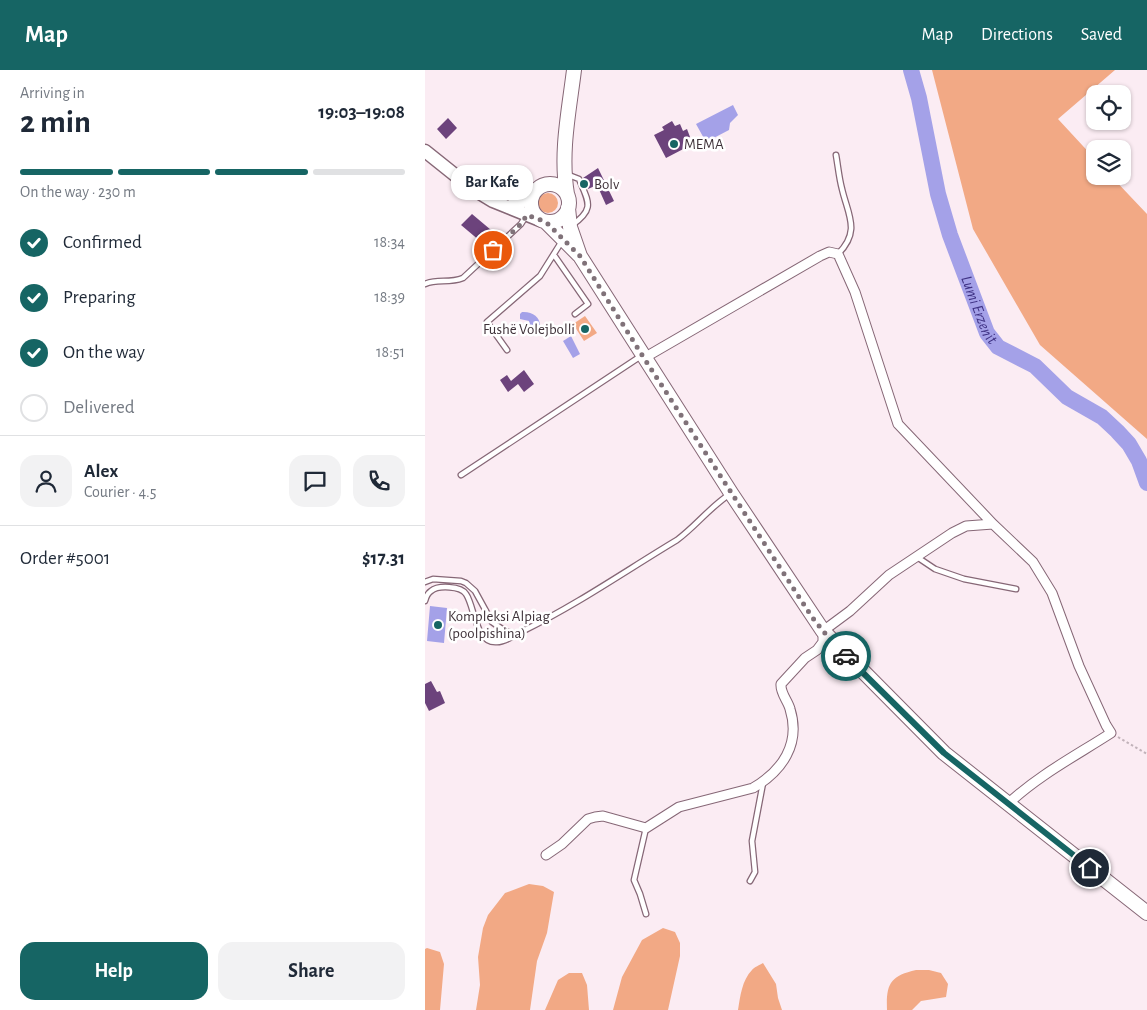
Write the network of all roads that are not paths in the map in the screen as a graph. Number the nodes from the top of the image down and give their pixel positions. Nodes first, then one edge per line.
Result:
1 (574, 70) edge
2 (565, 144) junction
3 (425, 151) edge
4 (835, 154) dead end
5 (563, 174) junction
6 (550, 184) junction
7 (531, 198) junction
8 (567, 201) junction
9 (508, 207) junction
10 (527, 215) junction
11 (543, 221) junction
12 (570, 227) junction
13 (563, 240) junction
14 (838, 254) junction
15 (554, 255) junction
16 (580, 256) junction
17 (425, 284) edge
18 (575, 314) dead end
19 (507, 350) dead end
20 (643, 357) junction
21 (461, 475) dead end
22 (731, 493) junction
23 (993, 524) junction
24 (917, 557) junction
25 (425, 582) edge
26 (1016, 589) dead end
27 (425, 601) edge
28 (823, 631) junction
29 (517, 634) junction
30 (764, 782) junction
31 (1008, 804) junction
32 (646, 828) junction
33 (546, 854) dead end
34 (750, 881) dead end
35 (1147, 913) edge
36 (646, 914) dead end

1 - 2 main road
2 - 5 main road
2 - 6 main road
3 - 9 main road
4 - 14 lane
5 - 8 main road
5 - 12 lane
6 - 7 main road
6 - 8 main road
7 - 9 main road
7 - 11 main road
8 - 11 main road
8 - 12 main road
9 - 10 main road
10 - 11 main road
10 - 17 lane
11 - 13 main road
12 - 16 main road
13 - 15 lane
13 - 16 main road
14 - 20 street
14 - 23 street
15 - 18 lane
15 - 19 lane
16 - 20 main road
20 - 21 lane
20 - 22 main road
22 - 28 main road
22 - 29 lane
23 - 24 street
23 - 31 street
24 - 26 lane
24 - 28 street
25 - 29 lane
27 - 29 lane
28 - 30 street
28 - 31 main road
30 - 32 street
30 - 34 lane
31 - 35 main road
32 - 33 street
32 - 36 lane

